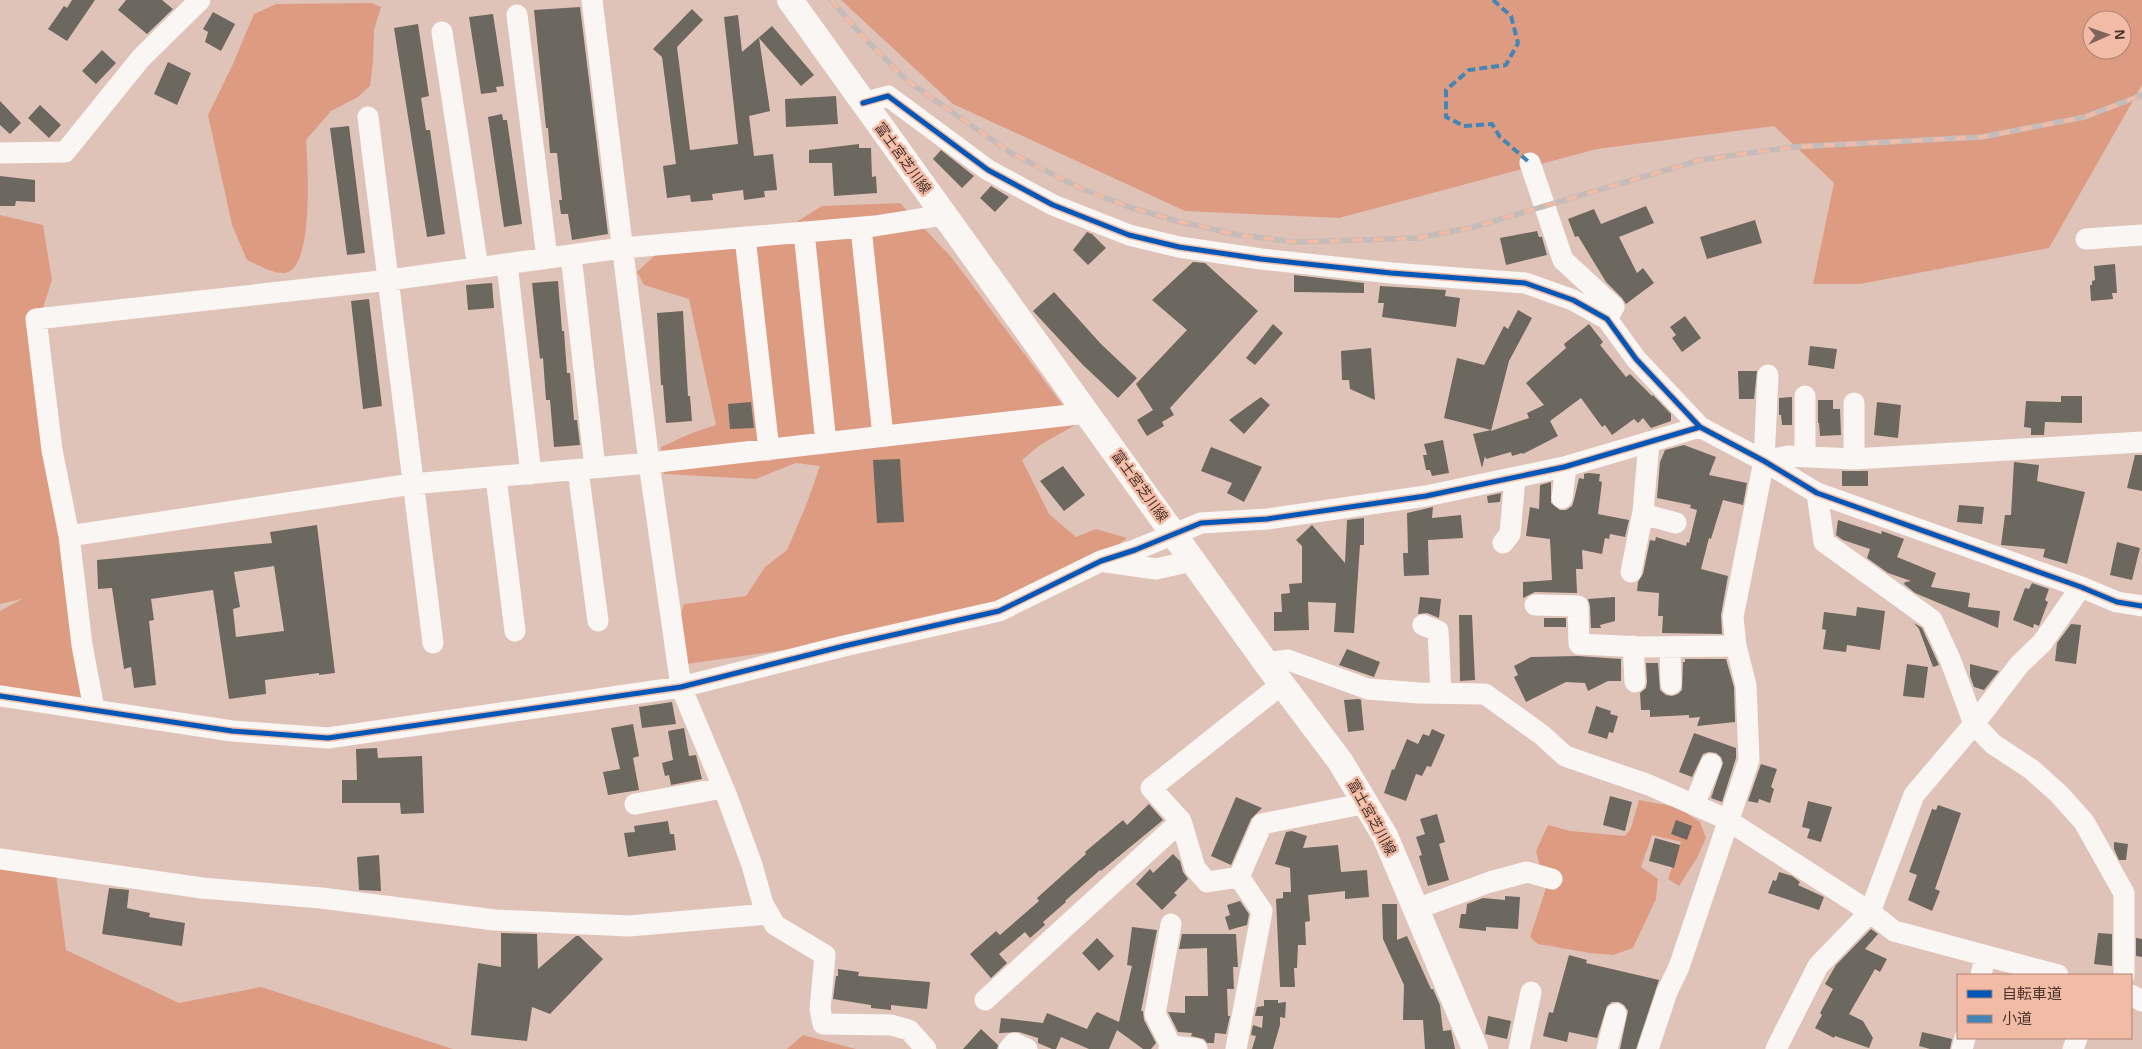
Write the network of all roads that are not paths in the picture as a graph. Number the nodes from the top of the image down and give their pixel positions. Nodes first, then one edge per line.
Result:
1 (200, 0) edge
2 (592, 0) edge
3 (790, 0) edge
4 (517, 16) dead end
5 (442, 32) dead end
6 (863, 103) junction
7 (368, 117) dead end
8 (0, 153) edge
9 (1530, 164) dead end
10 (944, 215) junction
11 (861, 228) junction
12 (804, 232) junction
13 (2142, 234) edge
14 (745, 237) junction
15 (2086, 239) dead end
16 (622, 248) junction
17 (571, 255) junction
18 (547, 258) junction
19 (507, 264) junction
20 (478, 268) junction
21 (389, 280) junction
22 (1607, 319) junction
23 (1768, 375) dead end
24 (1805, 396) dead end
25 (1854, 404) dead end
26 (1087, 413) junction
27 (1700, 427) junction
28 (883, 436) junction
29 (1649, 442) junction
30 (2142, 442) edge
31 (826, 443) junction
32 (769, 450) junction
33 (1805, 456) junction
34 (1854, 459) junction
35 (1764, 461) junction
36 (649, 463) junction
37 (1566, 466) junction
38 (587, 469) junction
39 (531, 474) junction
40 (496, 477) junction
41 (1515, 478) junction
42 (412, 484) junction
43 (1817, 493) junction
44 (1562, 498) dead end
45 (1643, 514) junction
46 (1676, 523) dead end
47 (69, 536) junction
48 (1504, 543) dead end
49 (1101, 561) junction
50 (1192, 561) junction
51 (1631, 572) dead end
52 (2081, 587) junction
53 (1535, 605) dead end
54 (2142, 606) edge
55 (598, 621) dead end
56 (1423, 625) dead end
57 (514, 631) dead end
58 (433, 642) dead end
59 (1633, 646) junction
60 (1670, 646) junction
61 (1736, 646) junction
62 (1266, 663) junction
63 (1635, 682) dead end
64 (1282, 684) junction
65 (1671, 684) dead end
66 (681, 687) junction
67 (1441, 693) junction
68 (0, 696) edge
69 (94, 709) junction
70 (1974, 724) junction
71 (1711, 764) dead end
72 (723, 788) junction
73 (1367, 803) junction
74 (635, 804) dead end
75 (1694, 805) junction
76 (1181, 821) junction
77 (1729, 822) junction
78 (0, 859) edge
79 (1240, 877) junction
80 (1552, 879) dead end
81 (1416, 909) junction
82 (1870, 912) junction
83 (768, 914) junction
84 (1171, 924) dead end
85 (1983, 966) edge
86 (2050, 974) edge
87 (2124, 974) edge
88 (1531, 992) dead end
89 (985, 1000) dead end
90 (1616, 1014) dead end
91 (1170, 1047) edge
92 (926, 1049) edge
93 (1009, 1049) edge
94 (1027, 1049) edge
95 (1197, 1049) edge
96 (1236, 1049) edge
97 (1475, 1049) edge
98 (1519, 1049) edge
99 (1607, 1049) edge
100 (1648, 1049) edge
101 (1783, 1049) edge

1 - 8 street
2 - 16 street
3 - 6 main road, 富士宮芝川線
4 - 18 street
5 - 20 street
6 - 10 main road, 富士宮芝川線
6 - 22 street
7 - 21 street
9 - 22 street
10 - 11 street
10 - 26 main road, 富士宮芝川線
11 - 12 street
11 - 28 street
12 - 14 street
12 - 31 street
13 - 15 street
14 - 16 street
14 - 32 street
16 - 17 street
16 - 36 street
17 - 18 street
17 - 38 street
18 - 19 street
19 - 20 street
19 - 39 street
20 - 21 street
21 - 42 street
21 - 47 street
22 - 27 street
23 - 35 street
24 - 33 street
25 - 34 street
26 - 28 street
26 - 50 main road, 富士宮芝川線
27 - 29 street
27 - 35 street
28 - 31 street
29 - 37 street
29 - 45 street
30 - 34 street
31 - 32 street
32 - 36 street
33 - 34 street
33 - 35 street
35 - 43 street
35 - 61 street
36 - 38 street
36 - 66 street
37 - 41 street
37 - 44 street
38 - 39 street
38 - 55 street
39 - 40 street
40 - 42 street
40 - 57 street
41 - 48 street
41 - 49 street
42 - 47 street
42 - 58 street
43 - 52 street
43 - 70 street
45 - 46 street
45 - 51 street
47 - 69 street
49 - 50 street
49 - 66 street
50 - 62 main road, 富士宮芝川線
52 - 54 street
52 - 70 street
53 - 59 street
56 - 67 street
59 - 60 street
59 - 63 street
60 - 61 street
60 - 65 street
61 - 77 street
62 - 64 main road, 富士宮芝川線
62 - 67 street
64 - 73 main road, 富士宮芝川線
64 - 76 street
66 - 69 street
66 - 72 street
67 - 75 street
68 - 69 street
70 - 82 street
70 - 87 street
71 - 75 street
72 - 74 street
72 - 83 street
73 - 79 street
73 - 81 main road, 富士宮芝川線
75 - 77 street
76 - 79 street
76 - 89 street
77 - 82 street
77 - 100 street
78 - 83 street
79 - 96 street
80 - 81 street
81 - 97 main road, 富士宮芝川線
82 - 85 street
82 - 101 street
83 - 92 street
84 - 91 street
85 - 86 street
88 - 98 street
90 - 99 street
91 - 95 street
93 - 94 street

